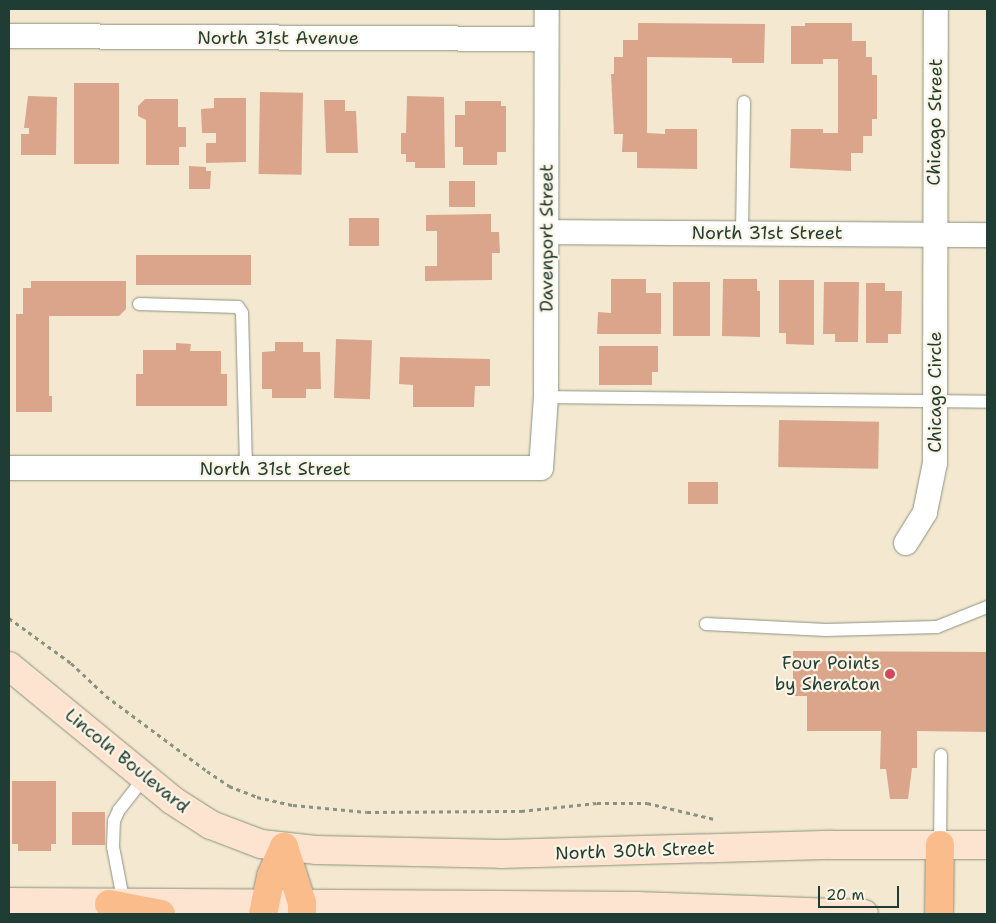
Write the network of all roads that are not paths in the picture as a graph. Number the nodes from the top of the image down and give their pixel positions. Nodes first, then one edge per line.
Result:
1 (547, 9) edge
2 (936, 9) edge
3 (9, 36) edge
4 (546, 39) junction
5 (744, 102) dead end
6 (547, 232) junction
7 (742, 233) junction
8 (934, 235) junction
9 (987, 235) edge
10 (139, 304) dead end
11 (546, 397) junction
12 (935, 401) junction
13 (987, 402) edge
14 (9, 468) edge
15 (540, 468) joint
16 (246, 469) junction
17 (906, 542) dead end
18 (987, 608) edge
19 (706, 624) dead end
20 (9, 666) edge
21 (941, 755) dead end
22 (144, 778) junction
23 (940, 845) junction
24 (987, 845) edge
25 (284, 847) junction
26 (9, 902) edge
27 (117, 904) junction
28 (264, 909) edge
29 (302, 909) edge
30 (161, 914) edge
31 (864, 914) edge
32 (939, 914) edge

1 - 4 street, Davenport Street
2 - 8 street, Chicago Street
3 - 4 street, North 31st Avenue
4 - 6 street, Davenport Street
5 - 7 lane
6 - 7 street, North 31st Street
6 - 11 street, Davenport Street
7 - 8 street, North 31st Street
8 - 9 street, North 31st Street
8 - 12 street, Chicago Circle
10 - 16 lane
11 - 12 lane
11 - 15 street, Davenport Street
12 - 13 lane
12 - 17 street, Chicago Circle
14 - 16 street, North 31st Street
15 - 16 street, North 31st Street
18 - 19 lane
20 - 22 main road, Lincoln Boulevard
21 - 23 lane
22 - 25 main road, Lincoln Boulevard
22 - 27 lane
23 - 24 main road, North 30th Street
23 - 25 main road, North 30th Street
23 - 32 highway
25 - 28 highway
25 - 29 highway
26 - 27 main road
27 - 28 main road
27 - 30 highway
28 - 29 main road
29 - 31 main road

